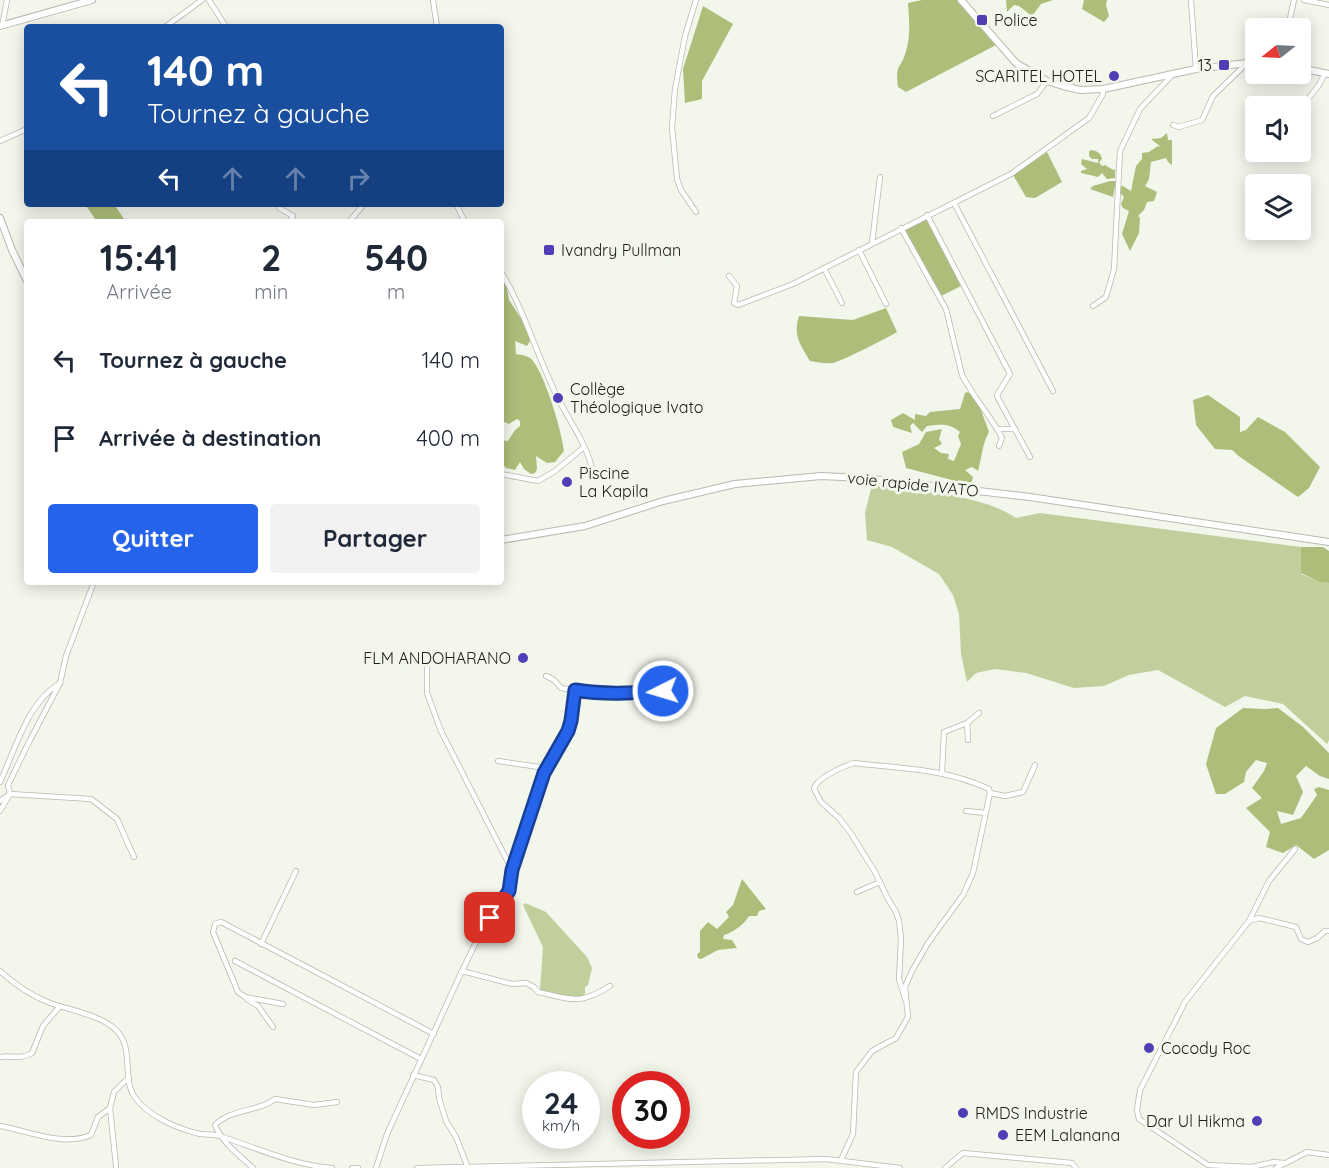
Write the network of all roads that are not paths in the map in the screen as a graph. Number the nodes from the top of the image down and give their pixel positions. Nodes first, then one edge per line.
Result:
1 (7, 0) edge
2 (92, 0) edge
3 (202, 0) edge
4 (209, 0) edge
5 (433, 0) edge
6 (696, 0) edge
7 (961, 0) edge
8 (1191, 0) edge
9 (1294, 0) edge
10 (1304, 0) edge
11 (1329, 6) edge
12 (1290, 18) edge
13 (169, 24) edge
14 (224, 24) edge
15 (437, 24) edge
16 (1, 26) edge
17 (1245, 63) edge
18 (1245, 68) edge
19 (1196, 69) junction
20 (1311, 70) edge
21 (1173, 74) junction
22 (1327, 74) edge
23 (1047, 81) junction
24 (1103, 89) junction
25 (1310, 96) edge
26 (993, 116) dead end
27 (1173, 125) dead end
28 (24, 130) edge
29 (0, 141) edge
30 (880, 177) dead end
31 (954, 203) junction
32 (279, 207) edge
33 (362, 207) edge
34 (696, 212) dead end
35 (927, 215) junction
36 (0, 219) edge
37 (292, 219) edge
38 (352, 219) edge
39 (901, 228) junction
40 (872, 243) junction
41 (859, 250) junction
42 (824, 268) junction
43 (24, 275) edge
44 (729, 276) dead end
45 (504, 278) edge
46 (842, 303) dead end
47 (886, 304) dead end
48 (1093, 306) dead end
49 (1053, 391) dead end
50 (997, 429) junction
51 (1015, 429) junction
52 (999, 446) dead end
53 (584, 448) junction
54 (1030, 457) dead end
55 (592, 469) dead end
56 (504, 474) edge
57 (504, 540) edge
58 (1329, 542) edge
59 (93, 585) edge
60 (428, 656) dead end
61 (546, 676) dead end
62 (60, 683) junction
63 (575, 690) junction
64 (676, 694) dead end
65 (979, 713) dead end
66 (966, 723) junction
67 (968, 740) dead end
68 (498, 761) dead end
69 (1035, 765) dead end
70 (546, 768) junction
71 (942, 772) junction
72 (0, 782) edge
73 (990, 793) junction
74 (10, 794) junction
75 (0, 801) edge
76 (0, 811) edge
77 (966, 812) dead end
78 (986, 813) junction
79 (1295, 849) dead end
80 (134, 857) dead end
81 (512, 870) junction
82 (296, 871) dead end
83 (880, 882) junction
84 (857, 892) dead end
85 (1249, 921) junction
86 (1329, 932) edge
87 (261, 944) junction
88 (235, 961) dead end
89 (0, 971) edge
90 (462, 971) junction
91 (610, 986) dead end
92 (245, 997) junction
93 (905, 999) junction
94 (283, 1004) dead end
95 (60, 1006) junction
96 (273, 1028) dead end
97 (434, 1034) junction
98 (0, 1057) edge
99 (421, 1059) junction
100 (413, 1075) junction
101 (129, 1077) junction
102 (337, 1102) dead end
103 (110, 1108) junction
104 (0, 1126) edge
105 (220, 1136) junction
106 (1329, 1155) edge
107 (841, 1160) junction
108 (1284, 1163) junction
109 (653, 1164) junction
110 (116, 1166) dead end
111 (618, 1166) edge
112 (254, 1168) edge
113 (332, 1168) edge
114 (352, 1168) edge
115 (358, 1168) edge
116 (376, 1168) edge
117 (417, 1168) edge
118 (467, 1168) edge
119 (663, 1168) edge
120 (900, 1168) edge
121 (945, 1168) edge
122 (1076, 1168) edge
123 (1251, 1168) edge
124 (1276, 1168) edge

1 - 16 street
2 - 16 main road
3 - 13 street
4 - 14 street
5 - 15 street
6 - 34 street
7 - 23 main road
8 - 19 street
9 - 12 street
10 - 11 street
17 - 19 main road
18 - 27 street
19 - 21 main road
20 - 22 main road
21 - 24 main road
21 - 48 street
22 - 25 street
23 - 24 main road
23 - 26 street
24 - 31 street
28 - 29 street
30 - 40 street
31 - 35 street
31 - 49 street
32 - 37 street
33 - 38 street
35 - 39 street
35 - 51 street
36 - 43 main road
39 - 40 street
39 - 50 street
40 - 41 street
41 - 42 street
41 - 47 street
42 - 44 street
42 - 46 street
45 - 53 street
50 - 51 street
50 - 52 street
51 - 54 street
53 - 55 street
53 - 56 street
57 - 58 main road, voie rapide IVATO
59 - 62 street
60 - 81 street
61 - 63 street
62 - 72 street
62 - 74 street
63 - 64 street
63 - 70 street
65 - 66 street
66 - 67 street
66 - 71 street
68 - 70 street
69 - 73 street
70 - 81 street
71 - 73 street
71 - 83 street
73 - 78 street
74 - 75 street
74 - 76 street
74 - 80 street
77 - 78 street
78 - 93 street
79 - 85 street
81 - 90 street
82 - 87 street
83 - 84 street
83 - 93 street
85 - 86 street
85 - 123 street
87 - 92 street
87 - 97 street
88 - 99 street
89 - 95 street
90 - 91 street
90 - 97 street
92 - 94 street
92 - 96 street
93 - 107 street
95 - 98 street
95 - 101 street
97 - 99 street
99 - 100 street
100 - 116 street
100 - 118 street
101 - 103 street
101 - 105 street
102 - 105 street
103 - 104 street
103 - 110 street
105 - 112 street
105 - 113 street
106 - 108 street
107 - 109 street
107 - 120 street
108 - 123 street
108 - 124 street
109 - 111 street
109 - 119 street
111 - 118 street
114 - 115 street
117 - 118 street
121 - 122 street

